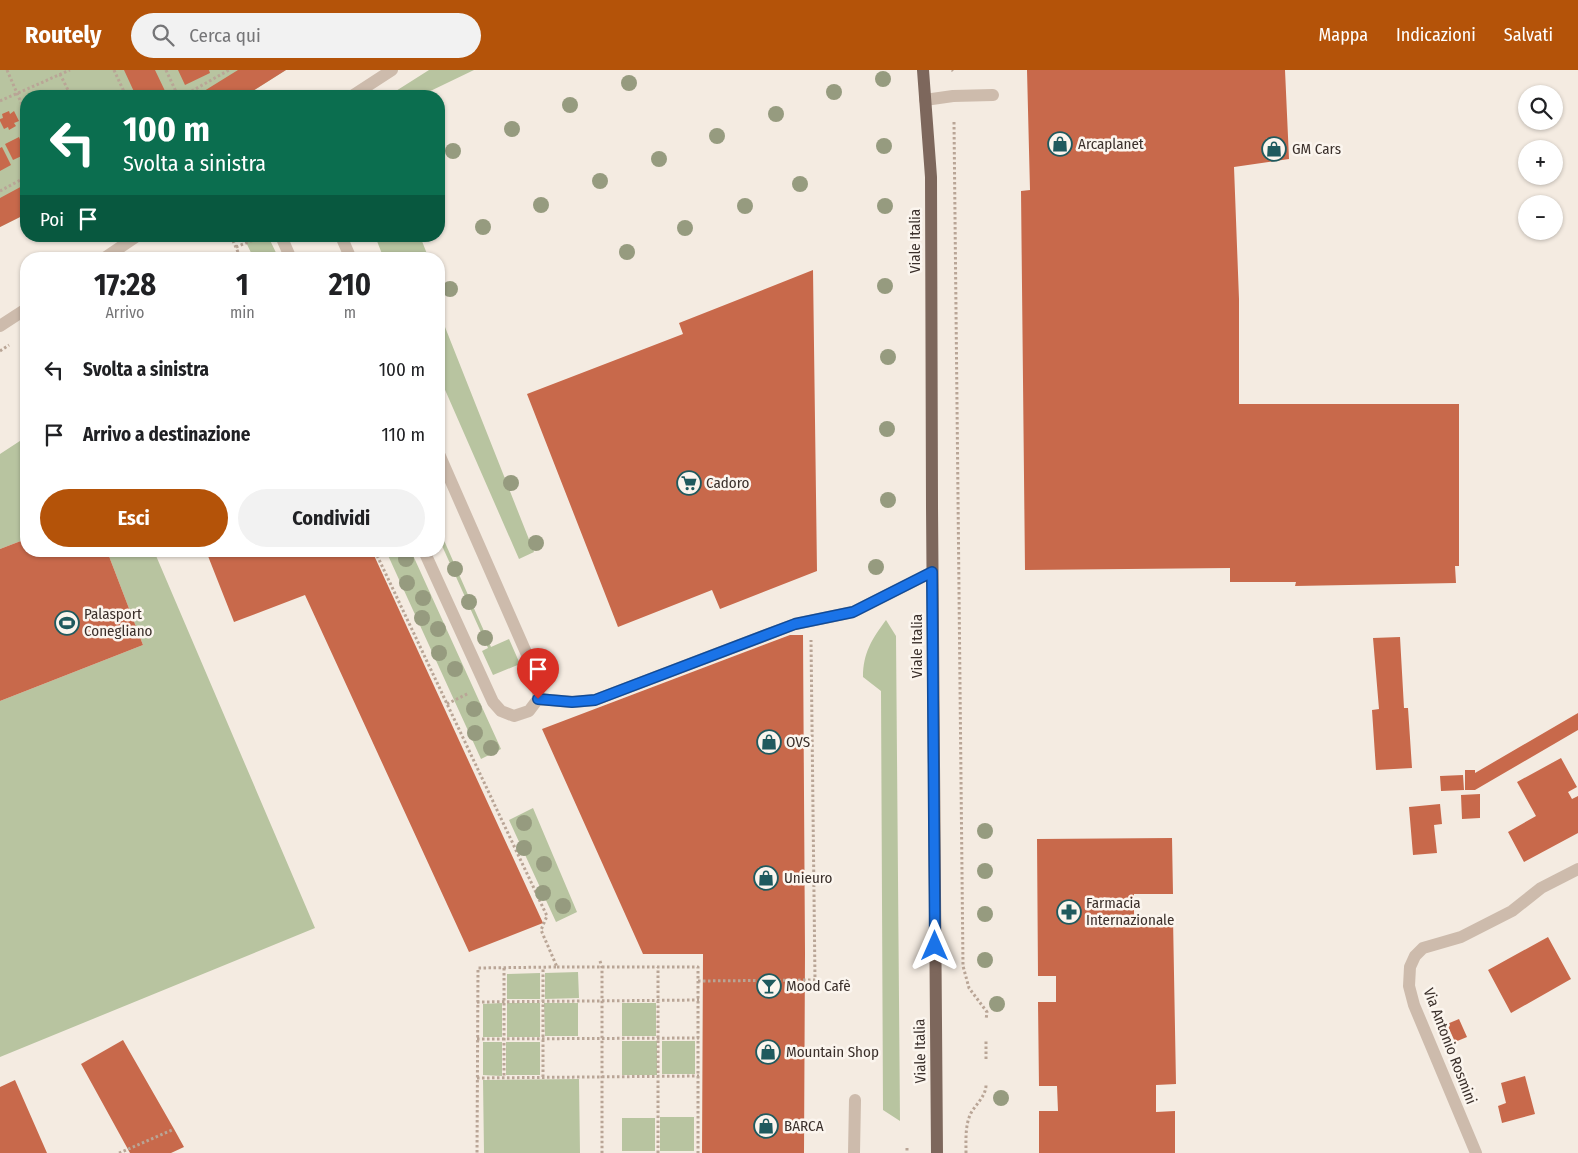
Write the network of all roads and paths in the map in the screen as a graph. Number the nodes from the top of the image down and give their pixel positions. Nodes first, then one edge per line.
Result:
1 (7, 70) edge
2 (70, 70) edge
3 (114, 70) edge
4 (166, 70) edge
5 (228, 70) edge
6 (392, 70) edge
7 (220, 72) edge
8 (922, 73) edge
9 (60, 74) junction
10 (24, 90) edge
11 (68, 90) edge
12 (123, 90) edge
13 (175, 90) edge
14 (192, 90) edge
15 (361, 90) edge
16 (20, 92) edge
17 (17, 93) junction
18 (993, 95) dead end
19 (20, 100) edge
20 (925, 100) junction
21 (0, 101) edge
22 (954, 122) dead end
23 (20, 180) edge
24 (0, 191) edge
25 (128, 242) edge
26 (234, 242) edge
27 (248, 242) edge
28 (236, 247) junction
29 (113, 252) edge
30 (238, 252) edge
31 (20, 313) edge
32 (0, 326) edge
33 (445, 468) edge
34 (378, 557) edge
35 (427, 557) edge
36 (932, 572) junction
37 (807, 621) junction
38 (538, 699) junction
39 (1578, 869) edge
40 (600, 961) dead end
41 (543, 967) junction
42 (557, 967) junction
43 (602, 967) junction
44 (658, 967) junction
45 (504, 968) junction
46 (698, 981) junction
47 (658, 1000) junction
48 (698, 1000) junction
49 (543, 1001) junction
50 (602, 1001) junction
51 (477, 1002) junction
52 (504, 1002) junction
53 (986, 1020) dead end
54 (699, 1038) junction
55 (477, 1039) junction
56 (504, 1039) junction
57 (543, 1039) junction
58 (602, 1039) junction
59 (658, 1039) junction
60 (986, 1041) dead end
61 (986, 1059) dead end
62 (658, 1076) junction
63 (698, 1076) junction
64 (543, 1077) junction
65 (602, 1077) junction
66 (477, 1078) junction
67 (504, 1078) junction
68 (986, 1085) dead end
69 (855, 1100) dead end
70 (174, 1129) dead end
71 (907, 1148) dead end
72 (119, 1153) edge
73 (477, 1153) edge
74 (602, 1153) edge
75 (658, 1153) edge
76 (698, 1153) edge
77 (854, 1153) edge
78 (907, 1153) edge
79 (937, 1153) edge
80 (966, 1153) edge
81 (1476, 1153) edge

1 - 17 path
2 - 9 path
3 - 12 path
4 - 13 path
5 - 7 path
6 - 15 street
7 - 14 path
8 - 20 main road, Viale Italia
9 - 10 path
9 - 11 path
16 - 17 path
17 - 19 path
17 - 21 path
18 - 20 street
20 - 36 main road, Viale Italia
22 - 53 path
23 - 24 path
25 - 29 street
26 - 28 path
27 - 28 path
28 - 30 path
31 - 32 street
33 - 38 street
34 - 42 path
35 - 38 street
36 - 37 street
36 - 79 main road, Viale Italia
37 - 38 street
37 - 46 path
39 - 81 street, Via Antonio Rosmini
40 - 43 path
41 - 42 path
41 - 45 path
41 - 49 path
42 - 43 path
43 - 44 path
43 - 50 path
44 - 46 path
44 - 47 path
45 - 51 path
45 - 52 path
46 - 48 path
47 - 48 path
47 - 50 path
47 - 59 path
48 - 54 path
49 - 50 path
49 - 52 path
49 - 57 path
50 - 58 path
51 - 52 path
51 - 55 path
52 - 56 path
54 - 59 path
54 - 63 path
55 - 56 path
55 - 66 path
56 - 57 path
56 - 67 path
57 - 58 path
57 - 64 path
58 - 59 path
58 - 65 path
59 - 62 path
60 - 61 path
62 - 63 path
62 - 65 path
62 - 75 path
63 - 76 path
64 - 65 path
64 - 67 path
65 - 74 path
66 - 67 path
66 - 73 path
68 - 80 path
69 - 77 street
70 - 72 path
71 - 78 path

